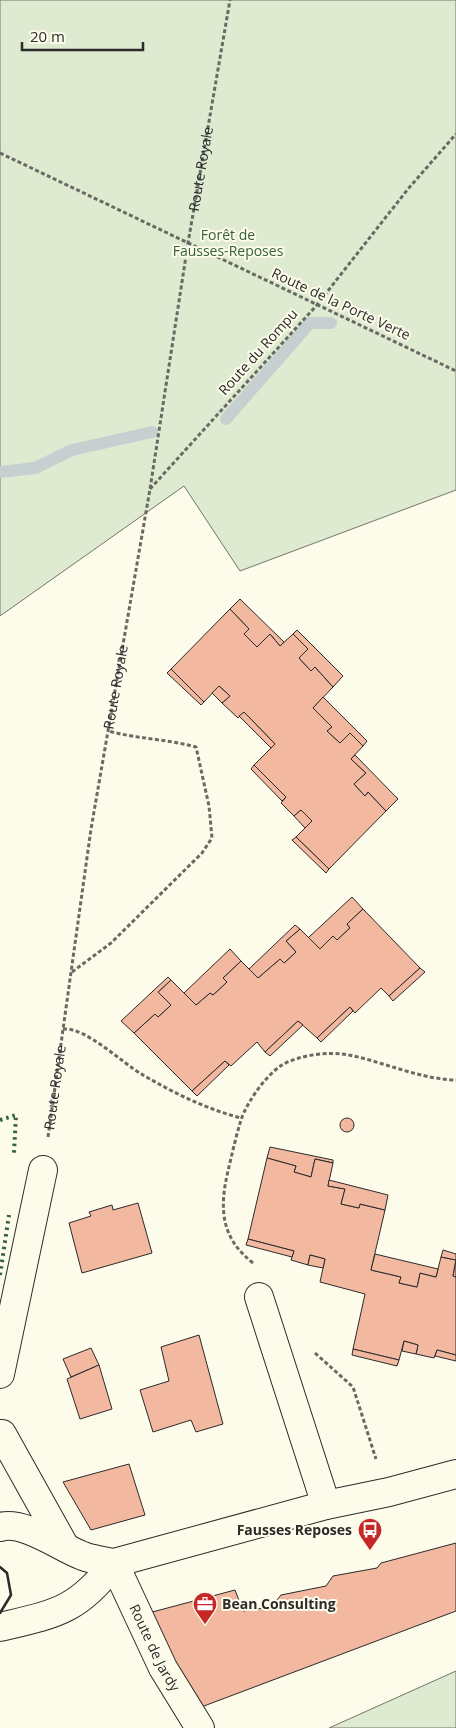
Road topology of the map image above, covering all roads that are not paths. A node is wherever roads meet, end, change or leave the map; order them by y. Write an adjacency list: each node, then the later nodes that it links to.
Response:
1 (43, 1170): 3 (main road)
2 (259, 1297): 6 (main road)
3 (0, 1374)
4 (1, 1435): 8 (main road)
5 (456, 1474): 6 (main road)
6 (326, 1505): 9 (main road)
7 (0, 1527): 8 (main road)
8 (65, 1547): 9 (main road)
9 (114, 1563): 10 (main road); 11 (main road, Route de Jardy)
10 (0, 1627)
11 (200, 1728)

